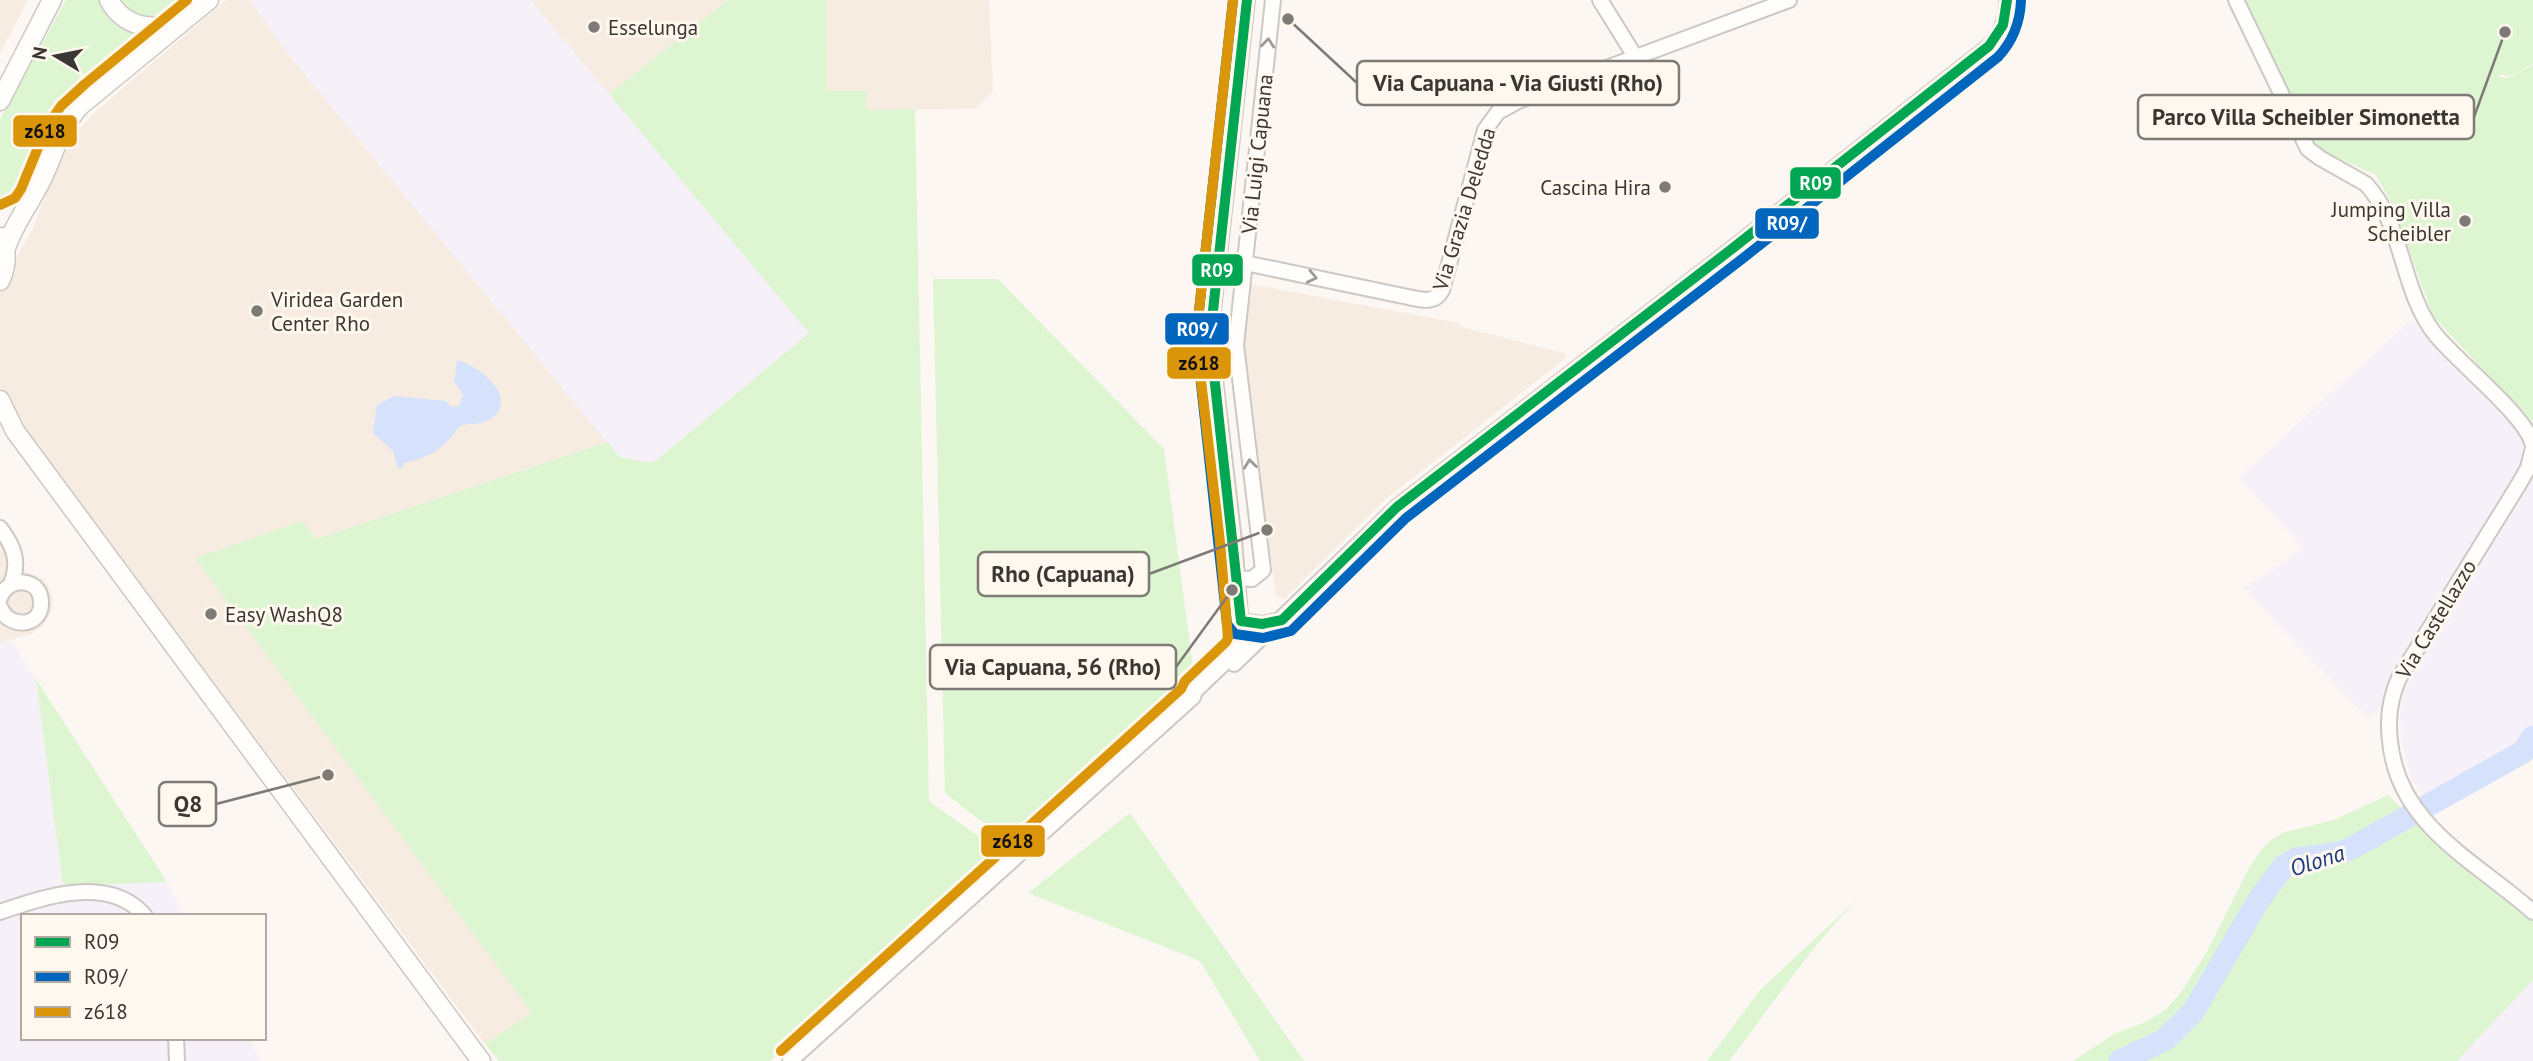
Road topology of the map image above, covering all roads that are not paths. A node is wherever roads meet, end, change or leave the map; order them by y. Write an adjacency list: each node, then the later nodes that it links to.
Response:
1 (52, 0): 12 (main road)
2 (109, 0): 10 (main road)
3 (209, 0): 10 (main road)
4 (1247, 0): 21 (street, Via Luigi Capuana)
5 (1273, 0): 16 (street, Via Luigi Capuana, one-way to 5)
6 (1600, 0): 11 (street)
7 (1788, 0): 11 (street, Via Grazia Deledda)
8 (2007, 0): 25 (street)
9 (2236, 0): 19 (street, Via Castellazzo)
10 (184, 21): 13 (main road)
11 (1636, 58): 16 (street, Via Grazia Deledda, one-way to 11)
12 (0, 101)
13 (30, 201): 14 (main road); 15 (main road)
14 (0, 220)
15 (3, 240): 17 (main road)
16 (1245, 263): 21 (street, Via Luigi Capuana, one-way to 16)
17 (0, 281)
18 (1, 403): 34 (main road)
19 (2533, 447): 30 (street, Via Castellazzo)
20 (0, 528): 22 (street)
21 (1237, 578): 26 (street, Via Luigi Capuana)
22 (11, 584): 23 (street); 27 (street)
23 (0, 598)
24 (0, 607): 27 (street)
25 (1282, 620): 26 (street); 28 (street)
26 (1241, 621): 28 (street, Via Luigi Capuana)
27 (6, 623)
28 (1193, 697): 35 (street)
29 (0, 912): 31 (street)
30 (2533, 912)
31 (143, 914)
32 (176, 1040): 33 (street)
33 (177, 1061)
34 (481, 1061)
35 (790, 1061)

